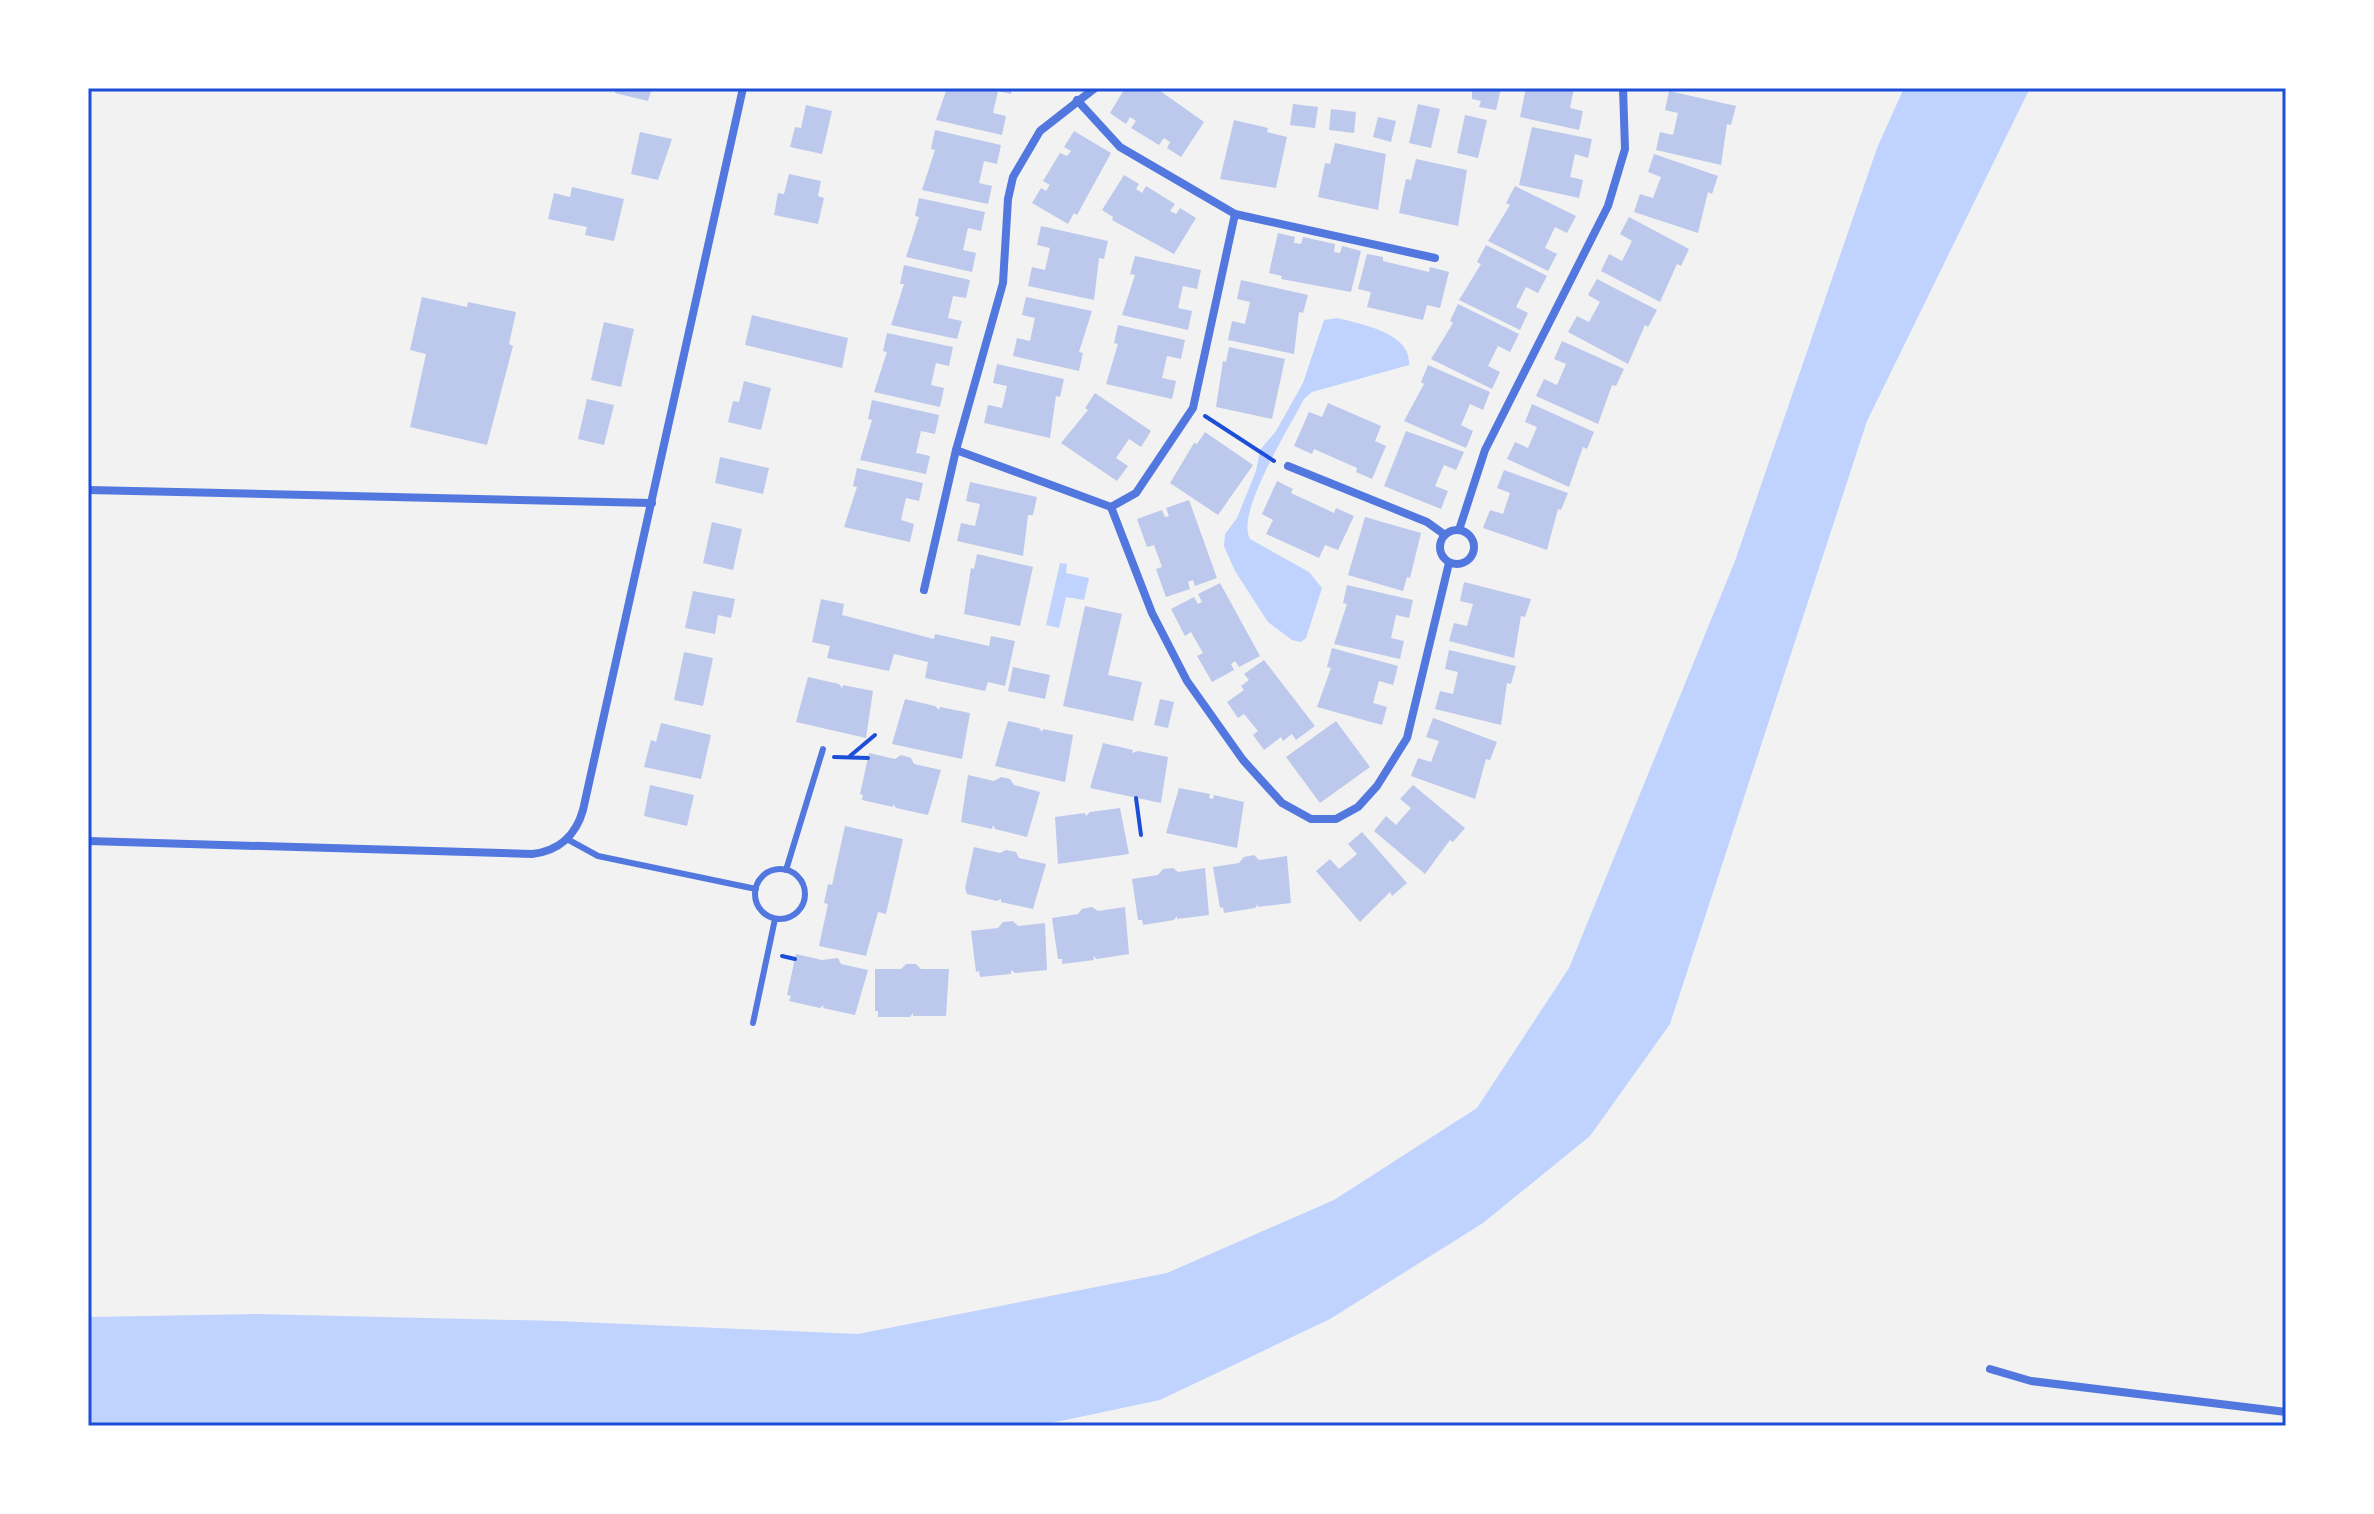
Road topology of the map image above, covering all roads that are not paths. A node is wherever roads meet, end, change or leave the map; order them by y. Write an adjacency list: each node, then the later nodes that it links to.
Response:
1 (743, 88): 10 (street)
2 (1095, 88): 4 (street)
3 (1623, 88): 12 (street)
4 (1077, 100): 5 (street); 7 (street)
5 (1235, 214): 6 (street); 11 (street)
6 (1435, 258)
7 (956, 450): 11 (street); 15 (street)
8 (1288, 466): 13 (street)
9 (88, 490): 10 (street)
10 (652, 503): 17 (street)
11 (1111, 507): 14 (street)
12 (1459, 530): 13 (street); 14 (street)
13 (1445, 535): 14 (street)
14 (1449, 563)
15 (924, 590)
16 (823, 749): 19 (lane)
17 (567, 839): 18 (street); 20 (lane)
18 (88, 841)
19 (786, 870): 20 (lane); 21 (lane)
20 (756, 889): 21 (lane)
21 (775, 919): 22 (lane)
22 (753, 1023)
23 (1990, 1369): 24 (street)
24 (2286, 1412)

